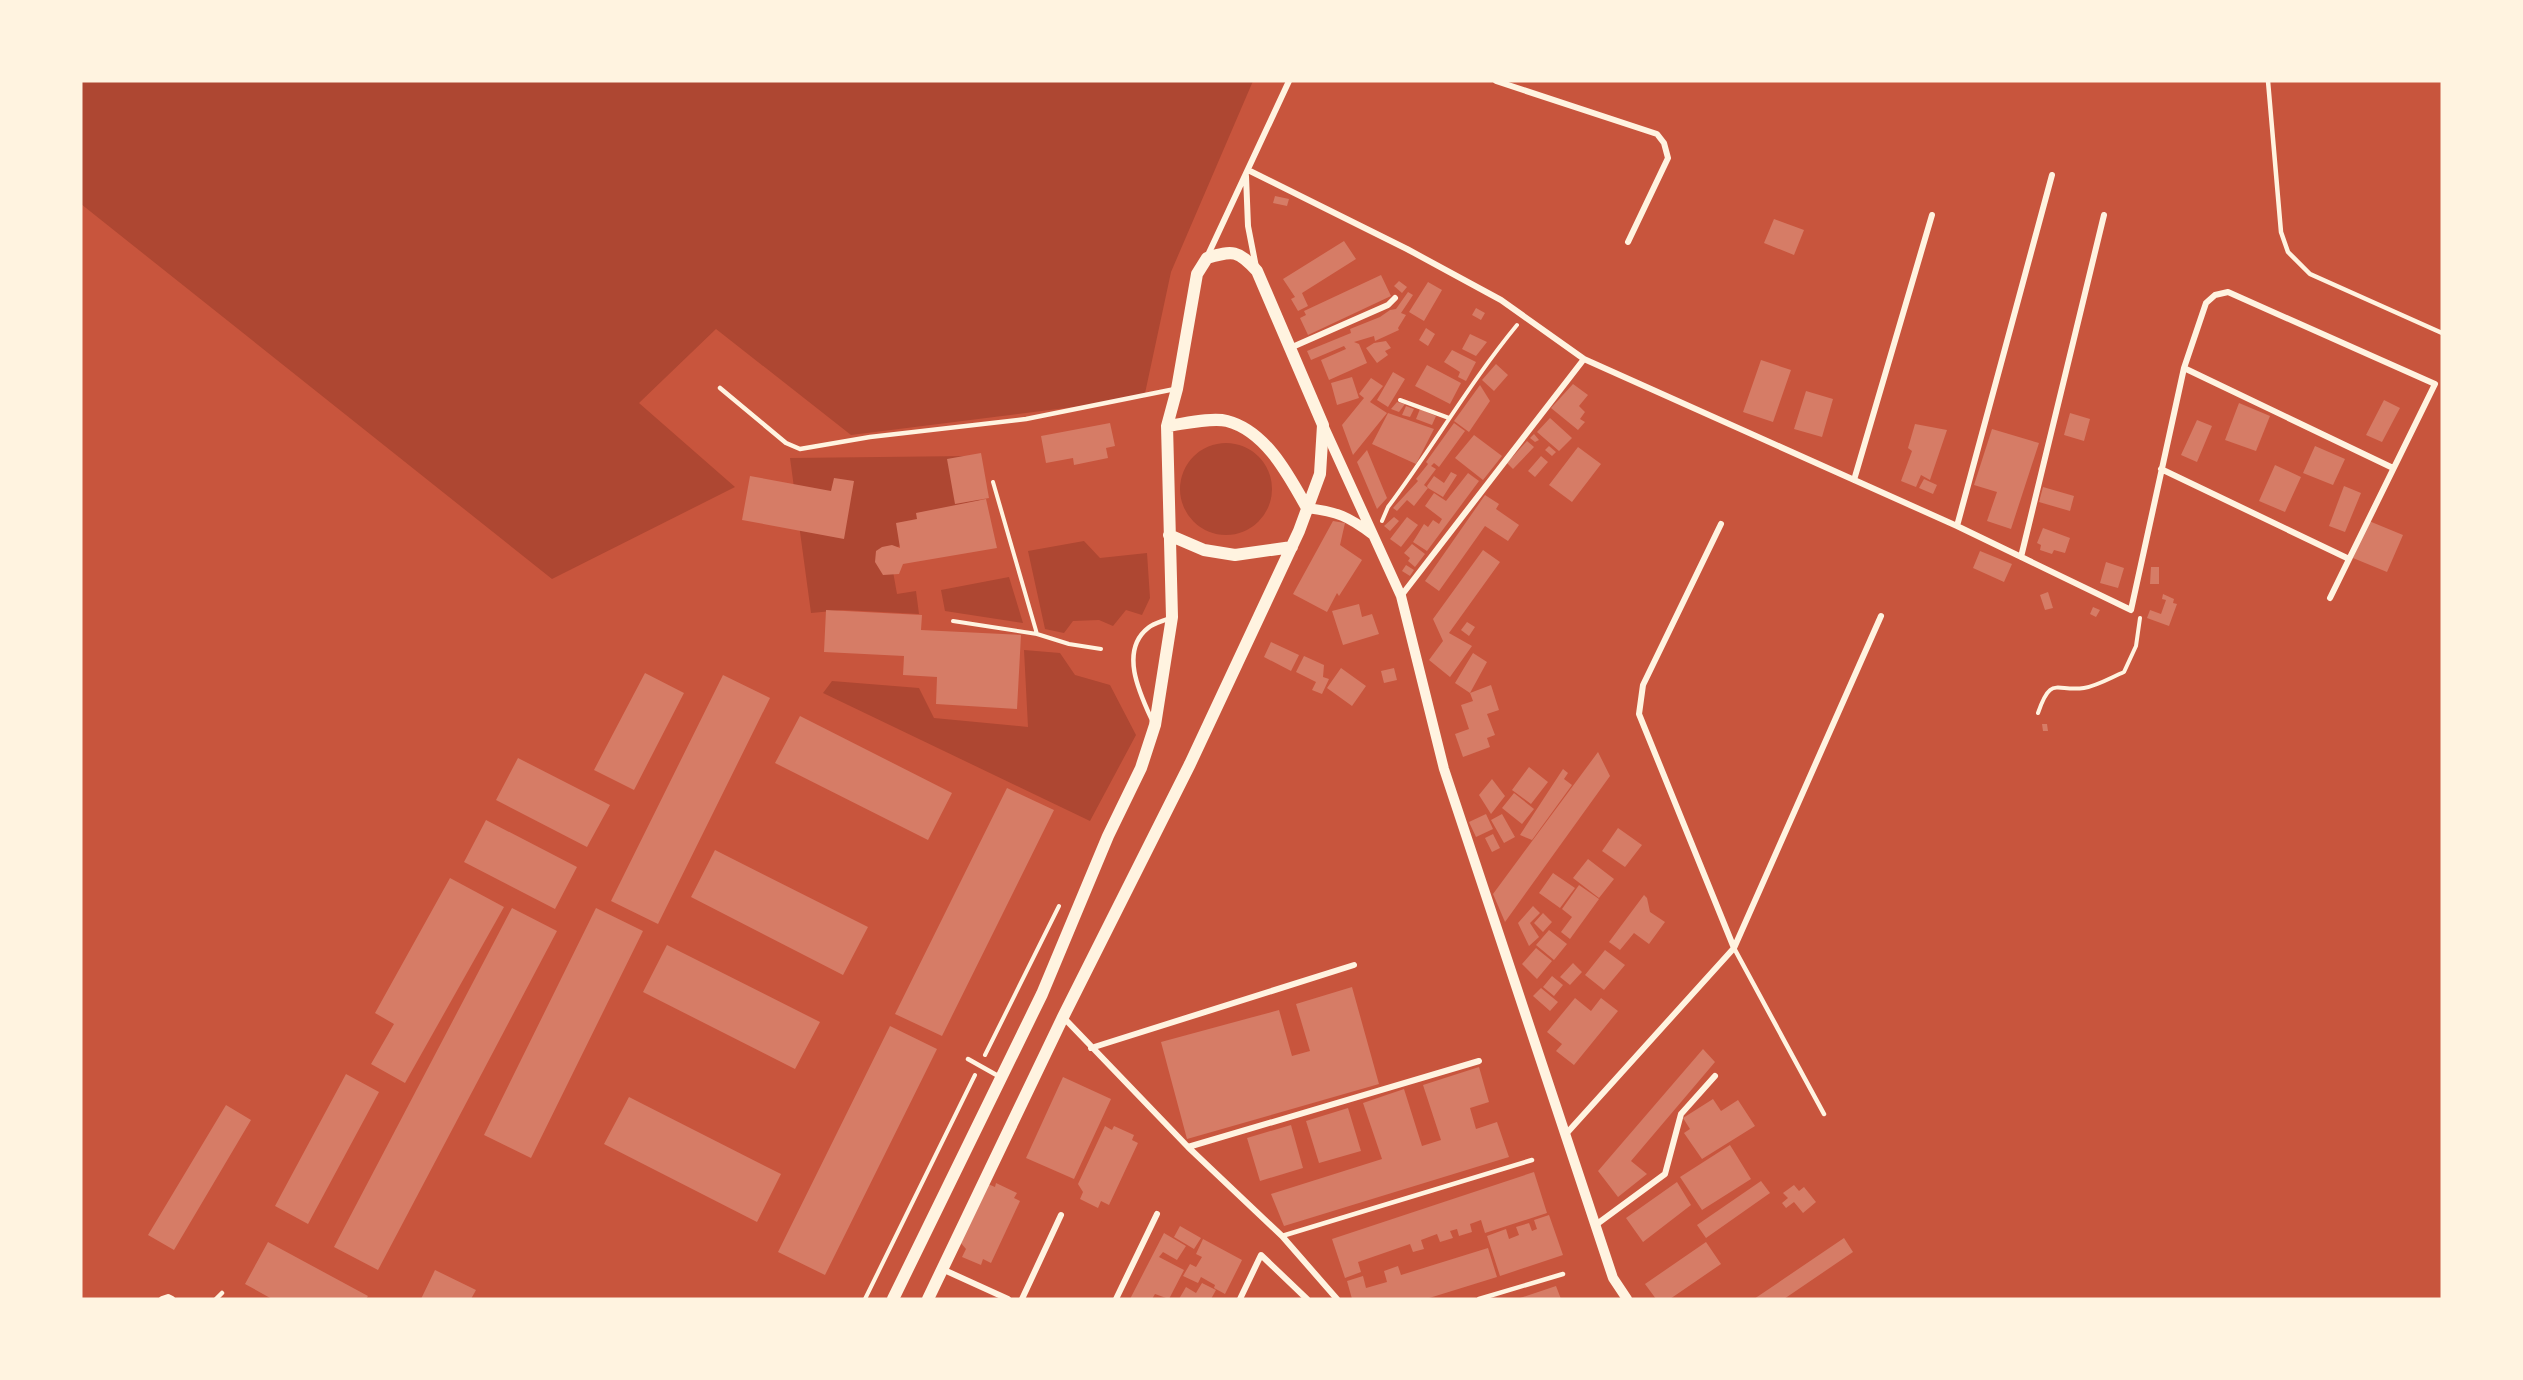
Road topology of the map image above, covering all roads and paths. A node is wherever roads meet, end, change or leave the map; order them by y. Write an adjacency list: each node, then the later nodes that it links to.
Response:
1 (1288, 81): 4 (street)
2 (1496, 81): 8 (street)
3 (2268, 81): 13 (lane)
4 (1247, 173): 9 (street); 10 (street); 12 (street)
5 (2052, 175): 29 (street)
6 (1932, 215): 25 (street)
7 (2104, 215): 33 (street)
8 (1628, 242)
9 (1207, 258): 10 (main road); 18 (main road)
10 (1257, 271): 14 (main road)
11 (1395, 298): 14 (street)
12 (1523, 317): 15 (street); 20 (path)
13 (2442, 333)
14 (1289, 349): 21 (main road)
15 (1584, 359): 25 (street); 35 (street)
16 (2184, 368): 23 (street); 23 (street); 24 (street)
17 (720, 388): 18 (lane)
18 (1177, 389): 22 (main road)
19 (1400, 400): 20 (path)
20 (1449, 418): 31 (path)
21 (1323, 425): 27 (main road); 31 (street)
22 (1167, 426): 27 (main road); 30 (main road)
23 (2393, 468): 34 (street)
24 (2161, 469): 34 (street); 37 (street)
25 (1854, 480): 29 (street)
26 (993, 483): 41 (path)
27 (1307, 508): 31 (street); 32 (main road)
28 (1721, 524): 45 (street)
29 (1957, 526): 33 (street)
30 (1169, 535): 32 (main road); 39 (main road)
31 (1376, 537): 35 (street)
32 (1292, 547): 47 (main road)
33 (2021, 557): 37 (street)
34 (2347, 558): 36 (street)
35 (1401, 596): 54 (street)
36 (2330, 598)
37 (2131, 610): 43 (path)
38 (1881, 616): 45 (street)
39 (1172, 618): 44 (main road); 44 (lane)
40 (952, 621): 41 (path)
41 (1037, 634): 42 (path)
42 (1101, 649)
43 (2038, 713)
44 (1155, 725): 52 (main road)
45 (1734, 948): 53 (lane); 54 (street)
46 (1354, 965): 48 (street)
47 (1063, 1017): 48 (street); 61 (main road)
48 (1091, 1048): 55 (street)
49 (968, 1059): 52 (lane)
50 (1479, 1061): 55 (street)
51 (1715, 1076): 59 (street)
52 (1001, 1078): 67 (main road)
53 (1824, 1114)
54 (1566, 1134): 59 (street)
55 (1188, 1147): 60 (street)
56 (1532, 1160): 60 (lane)
57 (1157, 1214): 71 (street)
58 (1061, 1215): 70 (street)
59 (1597, 1224): 76 (street)
60 (1282, 1236): 74 (street)
61 (942, 1269): 68 (main road); 69 (street)
62 (1563, 1274): 75 (lane)
63 (222, 1293): 66 (lane)
64 (162, 1299): 65 (street)
65 (172, 1299)
66 (216, 1299)
67 (894, 1299)
68 (928, 1299)
69 (1008, 1299)
70 (1022, 1299)
71 (1116, 1299)
72 (1240, 1299): 73 (street)
73 (1307, 1299)
74 (1337, 1299)
75 (1479, 1299)
76 (1627, 1299)

